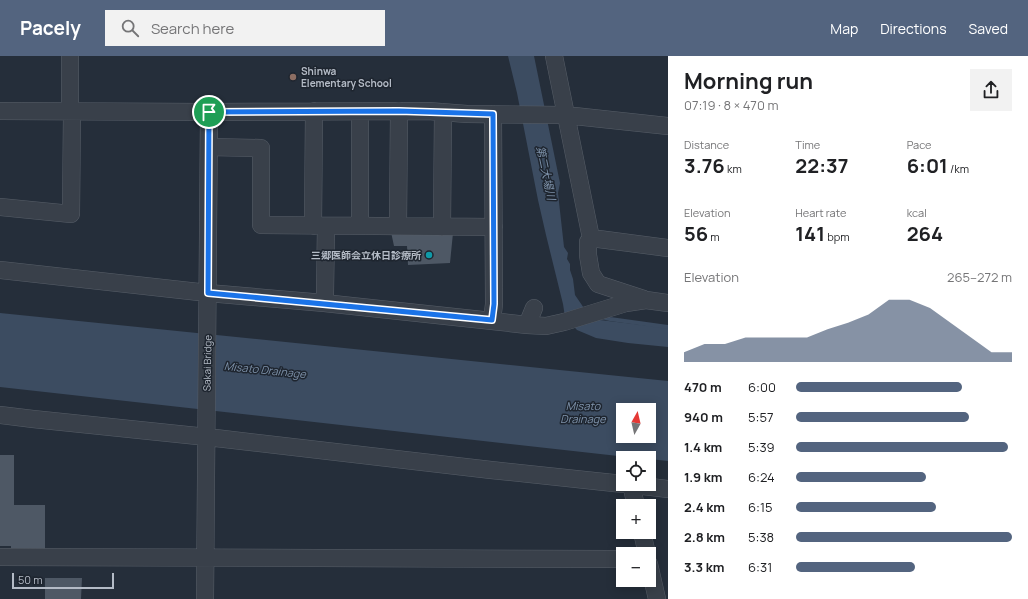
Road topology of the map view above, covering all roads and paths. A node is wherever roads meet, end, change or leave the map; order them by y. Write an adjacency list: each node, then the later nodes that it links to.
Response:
1 (70, 56): 7 (street)
2 (554, 56): 11 (street)
3 (0, 111): 7 (street)
4 (314, 111): 5 (street); 8 (street); 15 (street)
5 (360, 111): 6 (street); 16 (street)
6 (399, 111): 9 (street); 17 (street)
7 (71, 112): 8 (street); 14 (street)
8 (209, 112): 13 (street, Sakai Bridge)
9 (443, 112): 10 (street); 18 (street)
10 (493, 114): 11 (street); 19 (street)
11 (562, 115): 12 (street); 20 (street)
12 (668, 126)
13 (209, 147): 15 (street); 23 (street, Sakai Bridge)
14 (0, 207)
15 (320, 226): 16 (street); 25 (street)
16 (360, 226): 17 (street)
17 (398, 226): 18 (street)
18 (442, 227): 19 (street)
19 (494, 227): 28 (street)
20 (591, 238): 21 (street); 24 (street)
21 (668, 248)
22 (0, 270): 23 (street)
23 (208, 298): 25 (street); 31 (street, Sakai Bridge)
24 (646, 300): 26 (street); 29 (street)
25 (324, 303): 28 (street)
26 (668, 303)
27 (534, 308): 29 (street)
28 (492, 320): 29 (street)
29 (527, 325)
30 (0, 414): 31 (street)
31 (207, 430): 32 (street); 36 (street, Sakai Bridge)
32 (616, 483)
33 (656, 487): 34 (street)
34 (668, 489)
35 (0, 557): 36 (street)
36 (205, 558): 37 (street); 39 (street, Sakai Bridge)
37 (614, 559)
38 (654, 587): 40 (street)
39 (205, 599)
40 (657, 599)

